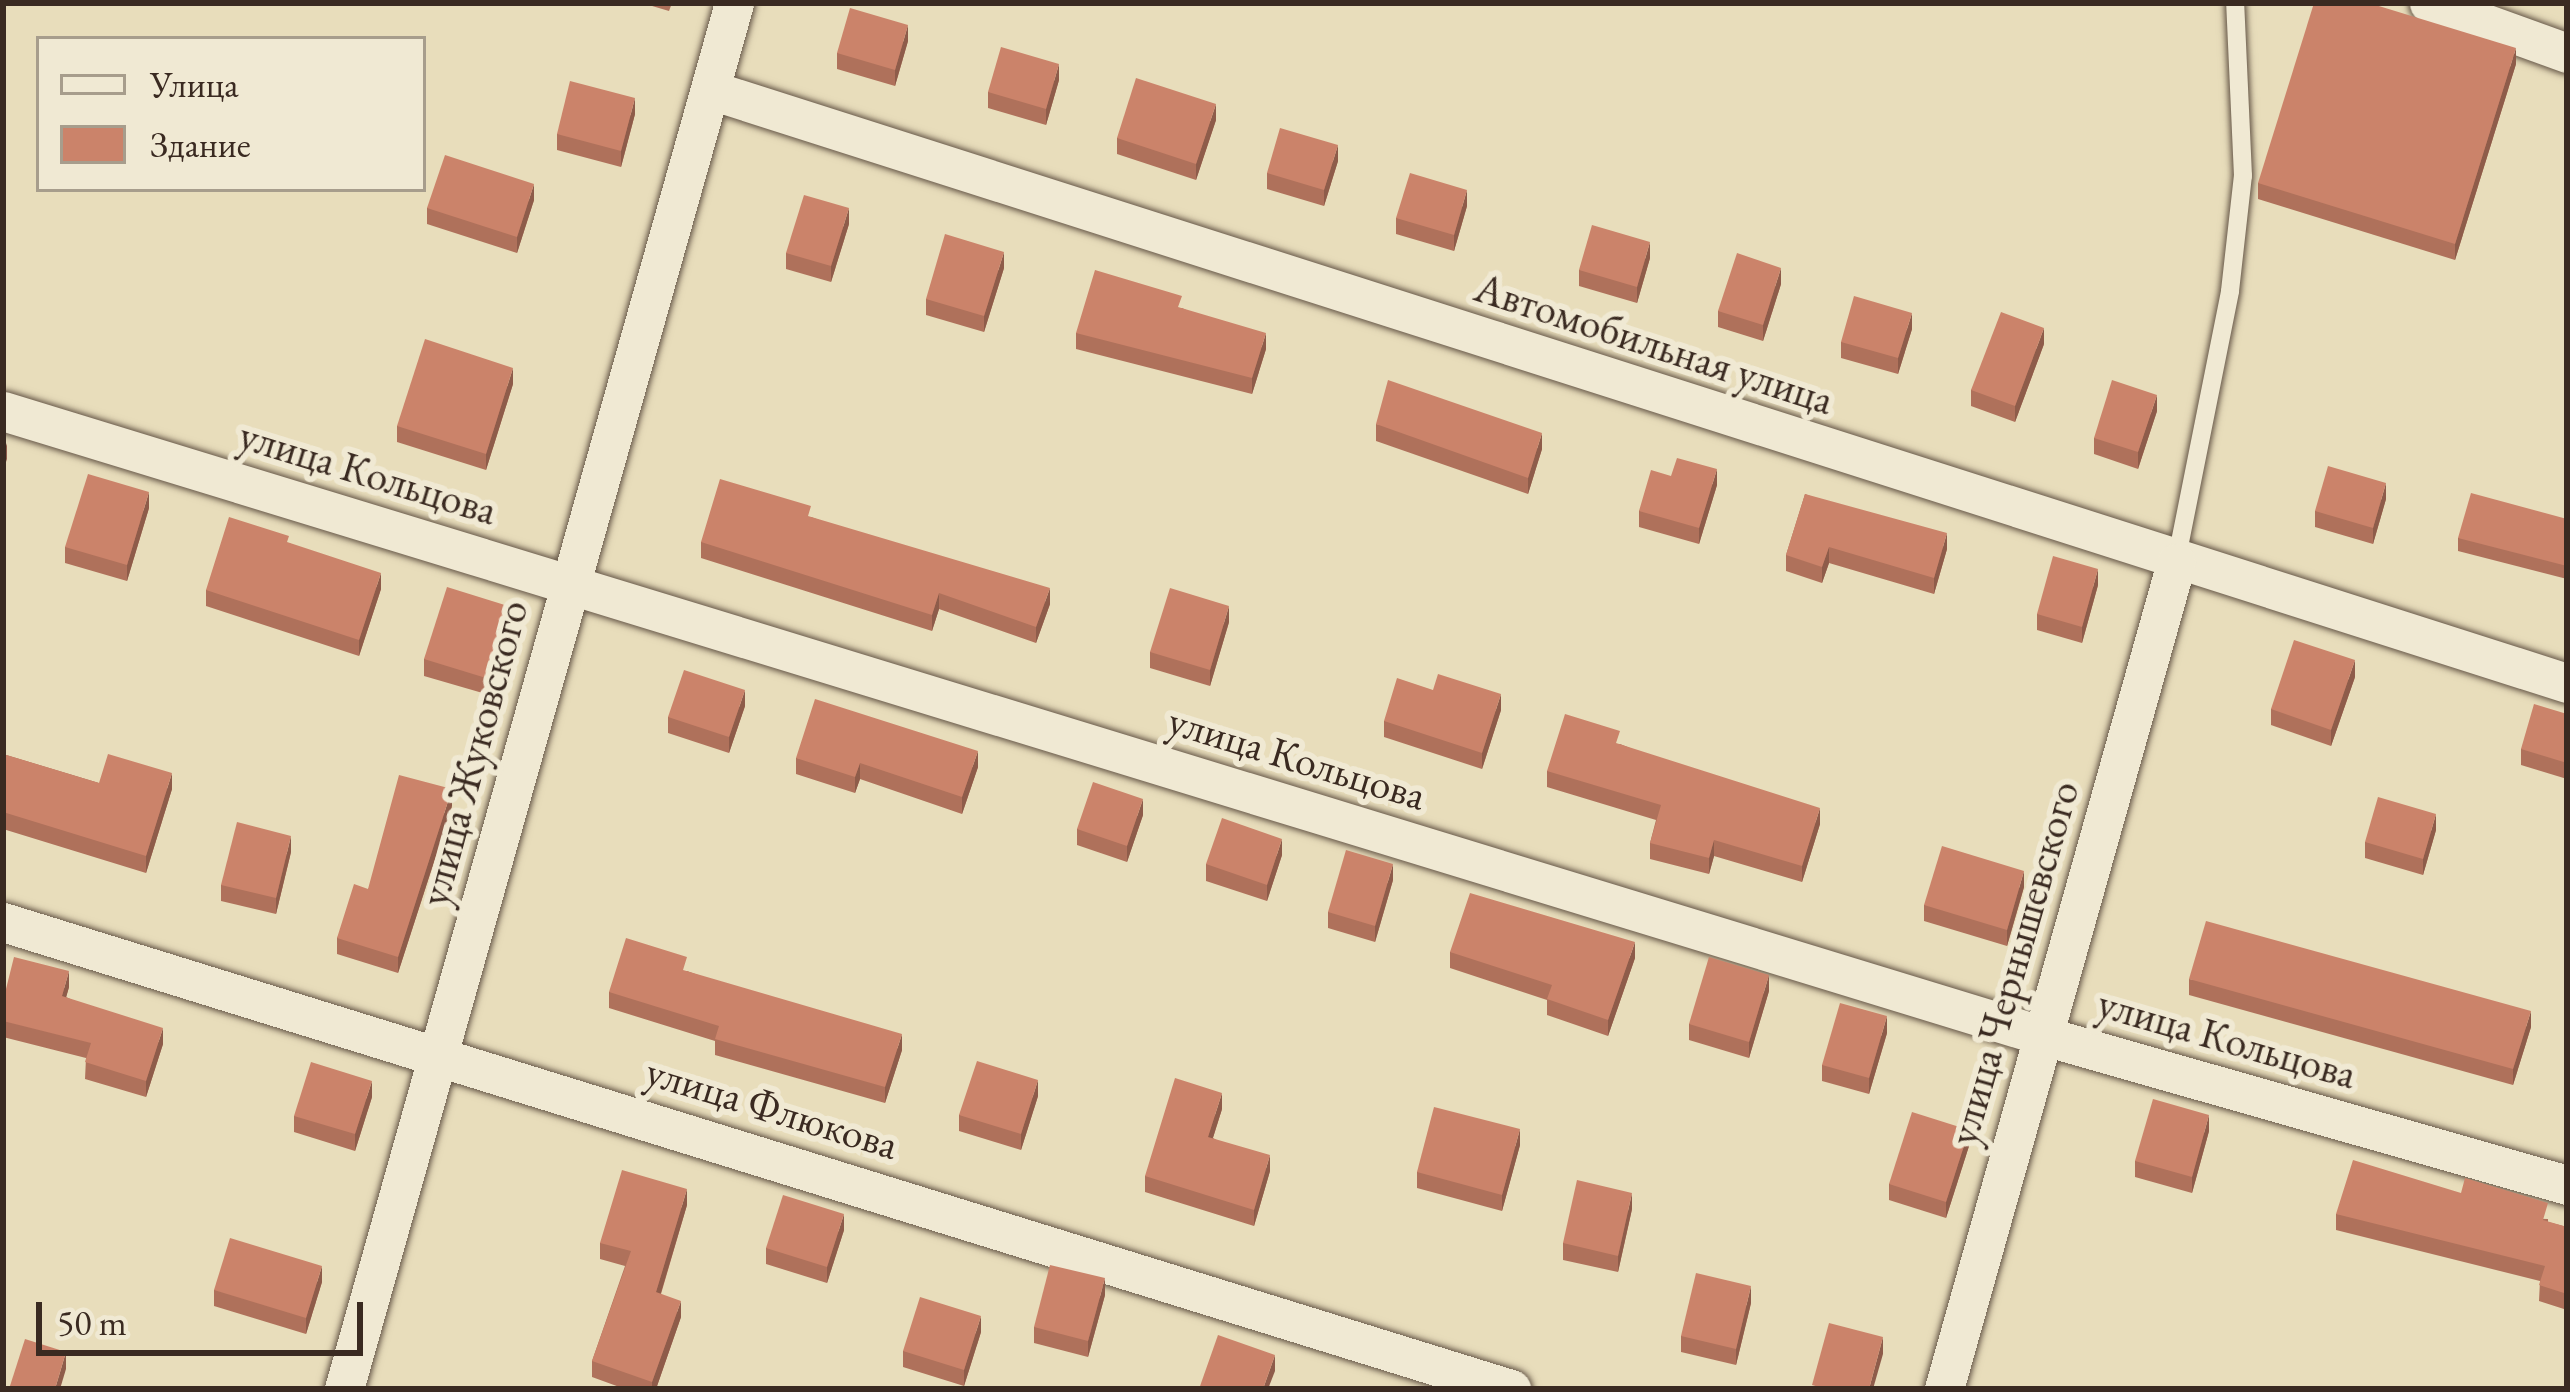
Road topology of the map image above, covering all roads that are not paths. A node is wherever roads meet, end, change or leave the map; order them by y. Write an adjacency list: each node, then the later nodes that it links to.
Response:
1 (734, 3): 5 (street, улица Жуковского)
2 (2235, 3): 7 (lane)
3 (2429, 3): 4 (street)
4 (2567, 53)
5 (714, 92): 7 (street, Автомобильная улица); 8 (street, улица Жуковского)
6 (3, 411): 8 (street, улица Кольцова)
7 (2176, 563): 9 (street, Автомобильная улица); 11 (street, улица Чернышевского)
8 (569, 585): 11 (street, улица Кольцова); 12 (street, улица Жуковского)
9 (2567, 683)
10 (3, 922): 12 (street, улица Флюкова)
11 (2044, 1036): 13 (street, улица Кольцова); 16 (street, улица Чернышевского)
12 (442, 1055): 14 (street, улица Жуковского); 15 (street, улица Флюкова)
13 (2567, 1185)
14 (344, 1389)
15 (1510, 1389)
16 (1944, 1389)

